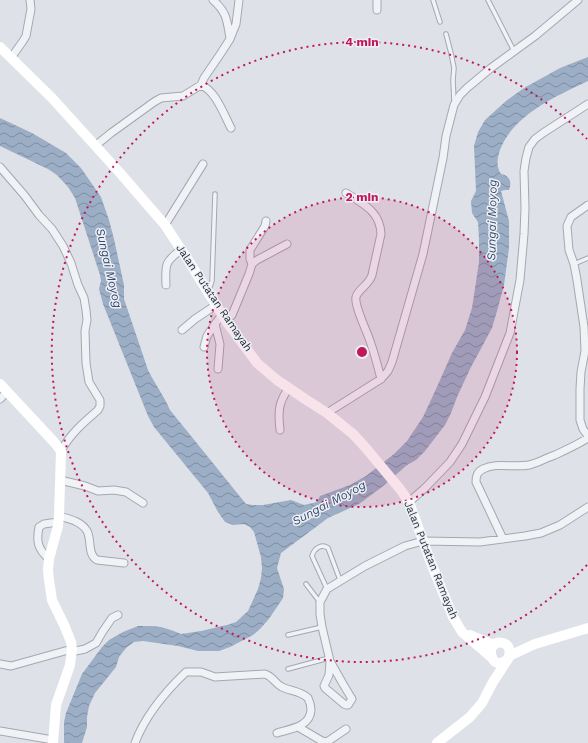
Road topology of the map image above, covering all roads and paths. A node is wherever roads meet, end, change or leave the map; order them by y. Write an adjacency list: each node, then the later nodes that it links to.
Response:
1 (30, 0): 14 (street)
2 (213, 0): 11 (street)
3 (239, 0): 11 (street)
4 (377, 0): 8 (street)
5 (433, 0): 9 (lane)
6 (488, 0): 13 (lane)
7 (578, 0): 13 (street)
8 (377, 10)
9 (440, 22)
10 (446, 34): 17 (lane)
11 (230, 39): 15 (street)
12 (0, 47): 14 (main road, Jalan Putatan Ramayah)
13 (514, 51): 17 (street)
14 (11, 58): 19 (main road, Jalan Putatan Ramayah)
15 (201, 85): 18 (street); 19 (street)
16 (588, 104): 48 (street)
17 (454, 105): 40 (street)
18 (231, 128)
19 (95, 146): 26 (main road, Jalan Putatan Ramayah)
20 (203, 164): 26 (street)
21 (0, 167): 46 (street)
22 (346, 193): 40 (street)
23 (215, 194): 33 (lane)
24 (588, 205): 31 (street)
25 (266, 221): 30 (street)
26 (165, 224): 28 (main road, Jalan Putatan Ramayah)
27 (287, 244): 30 (street)
28 (181, 250): 32 (street); 33 (main road, Jalan Putatan Ramayah)
29 (588, 258): 31 (lane)
30 (252, 264): 35 (street)
31 (574, 264): 45 (street)
32 (166, 285)
33 (207, 290): 34 (main road, Jalan Putatan Ramayah)
34 (216, 305): 35 (main road, Jalan Putatan Ramayah); 37 (street)
35 (224, 318): 36 (street); 41 (main road, Jalan Putatan Ramayah)
36 (215, 324): 38 (street); 39 (street)
37 (182, 330)
38 (204, 347)
39 (218, 369)
40 (381, 379): 43 (street)
41 (290, 388): 43 (main road, Jalan Putatan Ramayah); 44 (street)
42 (2, 392): 46 (main road)
43 (328, 412): 48 (main road, Jalan Putatan Ramayah)
44 (280, 430)
45 (588, 437): 52 (street)
46 (61, 450): 47 (main road)
47 (60, 480): 49 (street); 51 (main road)
48 (409, 502): 53 (main road, Jalan Putatan Ramayah)
49 (143, 503)
50 (588, 507): 52 (street)
51 (59, 519): 54 (main road); 54 (street); 55 (street)
52 (503, 539): 53 (street)
53 (423, 541): 56 (street); 63 (main road, Jalan Putatan Ramayah)
54 (49, 559): 68 (main road)
55 (124, 563)
56 (340, 580): 58 (street); 58 (lane)
57 (306, 584): 59 (lane)
58 (327, 589): 59 (street)
59 (320, 602): 61 (street)
60 (118, 615): 68 (street)
61 (322, 627): 64 (lane); 71 (street)
62 (588, 628): 65 (main road)
63 (462, 632): 66 (main road, Jalan Putatan Ramayah); 69 (main road, Jalan Putatan Ramayah)
64 (288, 635)
65 (535, 644): 67 (main road); 70 (main road)
66 (494, 645): 67 (main road); 69 (main road)
67 (508, 646): 70 (main road)
68 (72, 650): 72 (street); 81 (main road)
69 (492, 658): 70 (main road); 76 (main road)
70 (509, 658): 76 (main road)
71 (329, 659): 73 (lane); 74 (street); 75 (street)
72 (0, 664)
73 (288, 668)
74 (329, 675): 75 (street); 75 (street)
75 (337, 675)
76 (493, 682): 83 (main road)
77 (298, 727): 78 (street); 80 (street); 82 (street)
78 (346, 729)
79 (0, 731): 81 (street)
80 (277, 733)
81 (53, 742)
82 (135, 743)
83 (437, 743)

